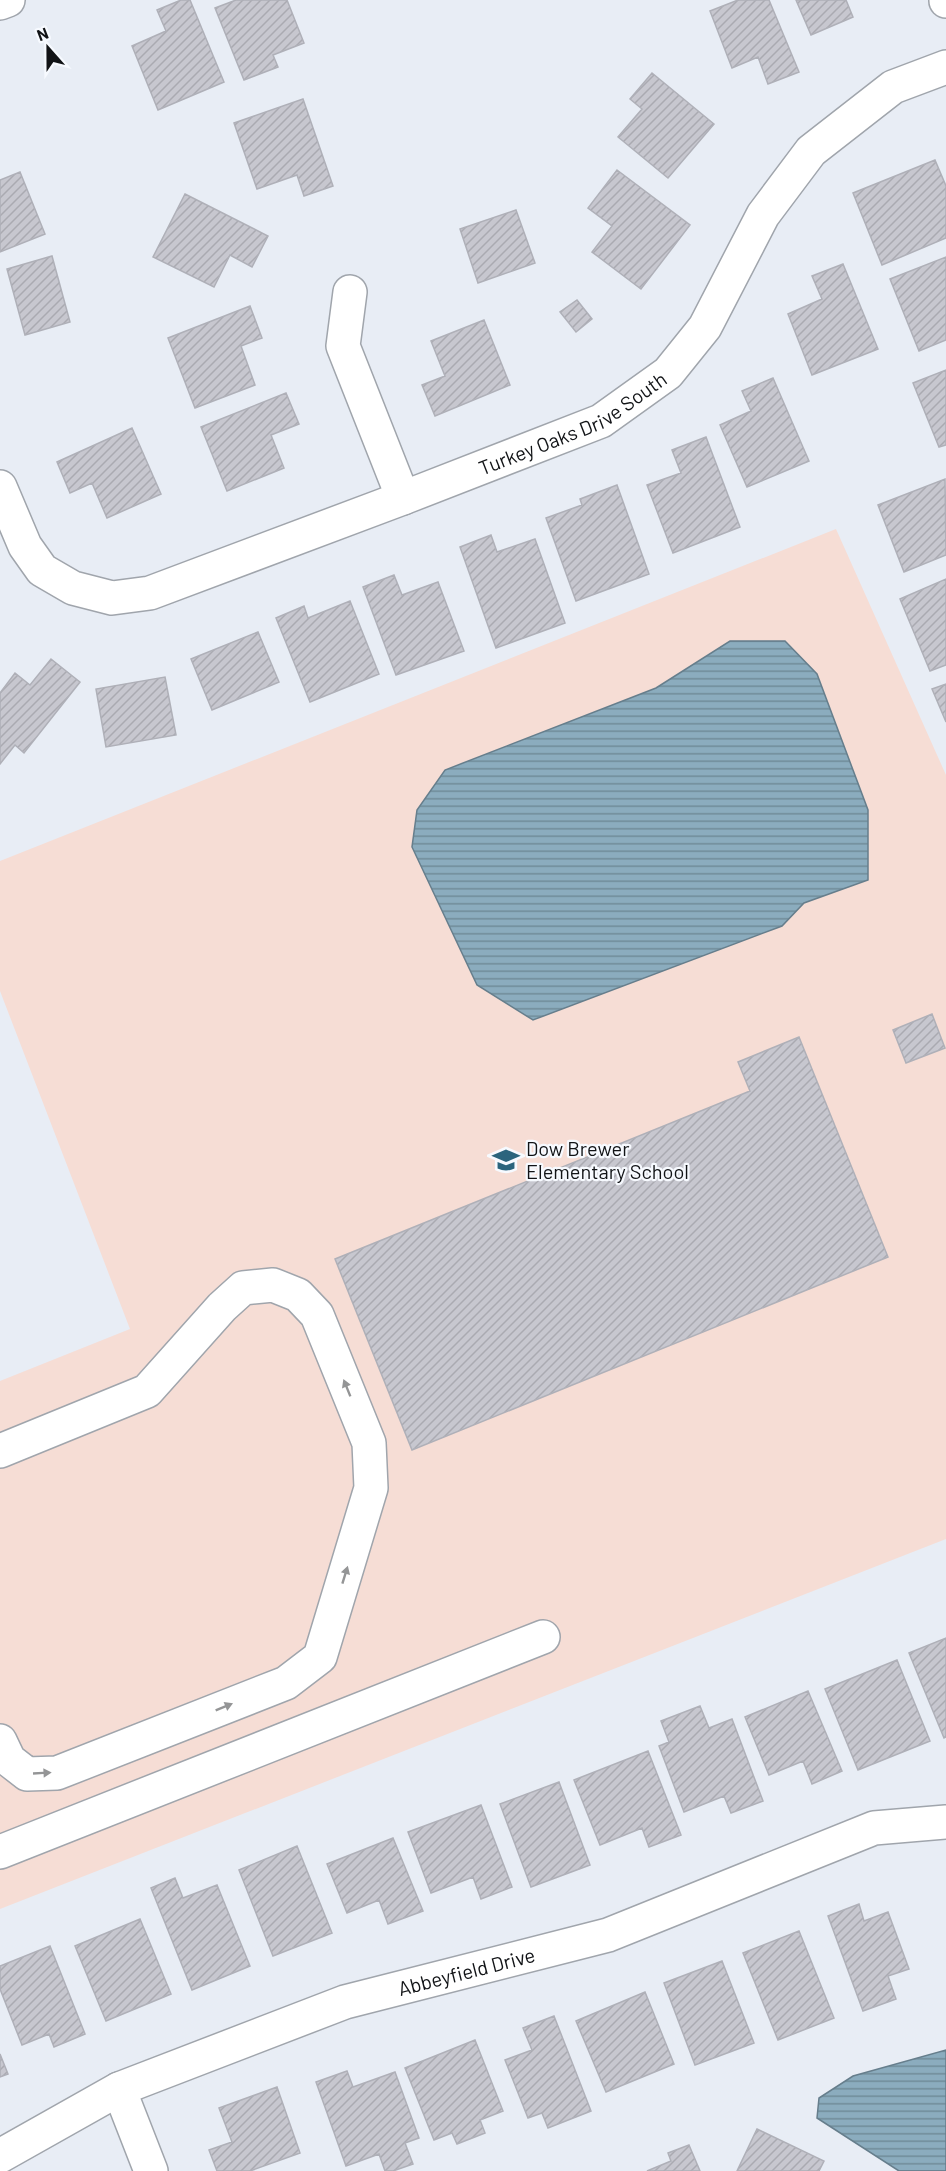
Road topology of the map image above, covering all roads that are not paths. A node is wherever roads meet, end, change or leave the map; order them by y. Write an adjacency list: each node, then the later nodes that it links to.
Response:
1 (8, 0): 2 (street)
2 (0, 3)
3 (946, 67): 6 (street, Turkey Oaks Drive South)
4 (350, 292): 6 (street)
5 (0, 487): 6 (street, Turkey Oaks Drive South)
6 (403, 498)
7 (0, 1451): 9 (street, one-way to 7)
8 (543, 1637): 11 (street)
9 (0, 1741)
10 (946, 1822): 12 (street, Abbeyfield Drive)
11 (0, 1852)
12 (119, 2090): 13 (street, Abbeyfield Drive); 14 (street)
13 (0, 2156)
14 (151, 2171)

